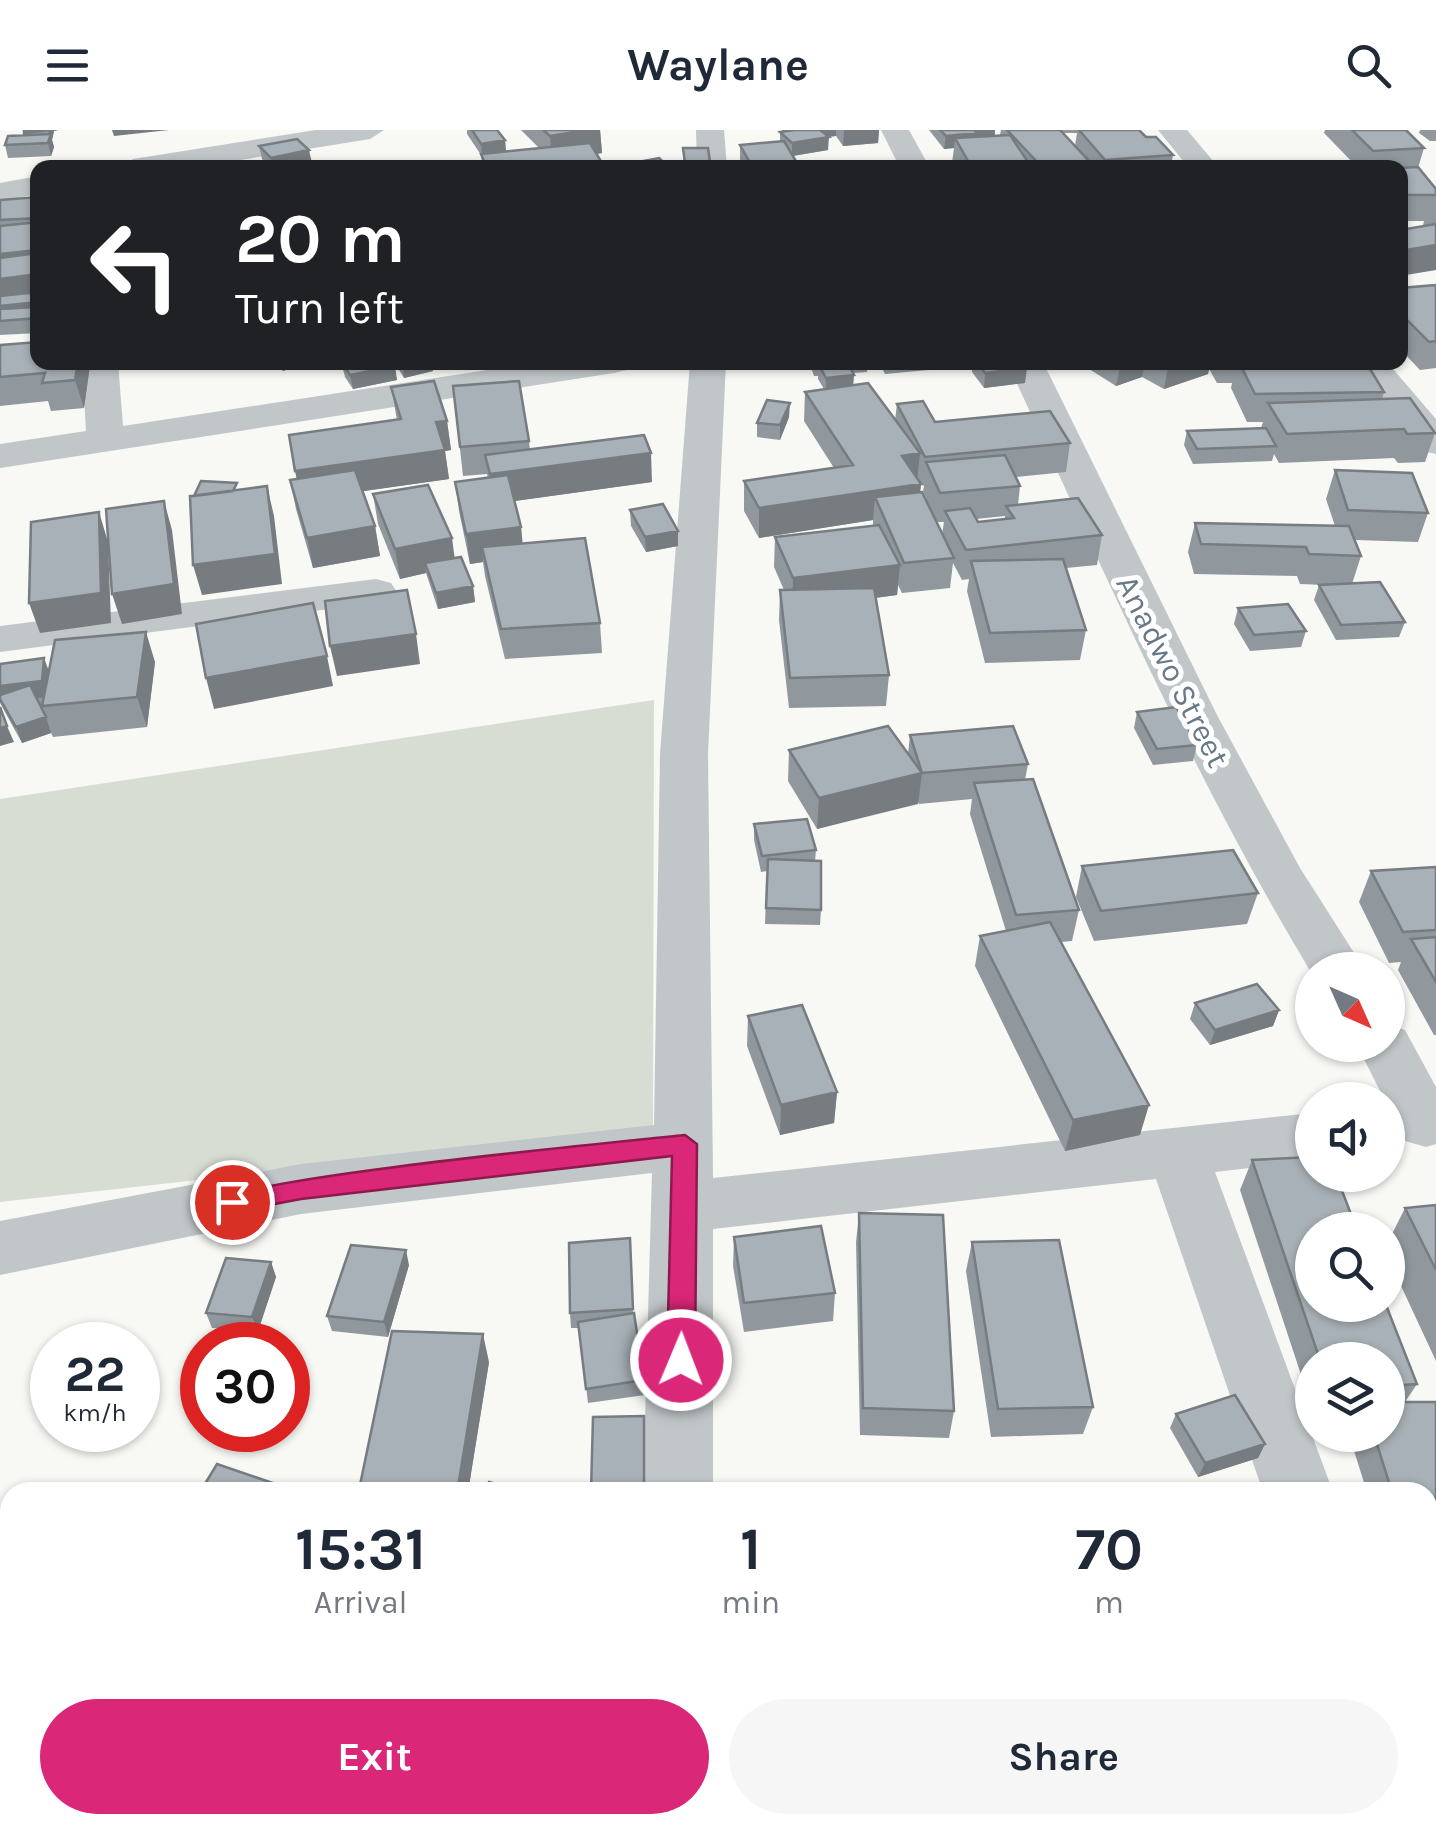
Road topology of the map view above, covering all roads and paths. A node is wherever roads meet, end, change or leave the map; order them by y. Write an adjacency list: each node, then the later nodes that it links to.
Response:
1 (370, 130): 5 (street)
2 (710, 130): 6 (street)
3 (896, 130): 7 (street)
4 (1172, 130): 8 (street)
5 (183, 160)
6 (712, 160)
7 (911, 160)
8 (1198, 160)
9 (30, 186): 10 (street)
10 (0, 192)
11 (101, 370): 16 (street)
12 (561, 370): 16 (street)
13 (708, 370): 26 (street)
14 (1029, 370): 21 (street, Anadwo Street)
15 (1373, 370): 17 (street)
16 (105, 439): 18 (street)
17 (1436, 443)
18 (0, 456)
19 (376, 592): 20 (street)
20 (0, 639)
21 (1327, 952)
22 (1392, 1062): 23 (street)
23 (1416, 1125)
24 (1295, 1139): 25 (street)
25 (1178, 1152): 26 (street); 29 (street)
26 (685, 1176): 27 (street); 28 (street)
27 (0, 1248)
28 (678, 1482)
29 (1294, 1482)

